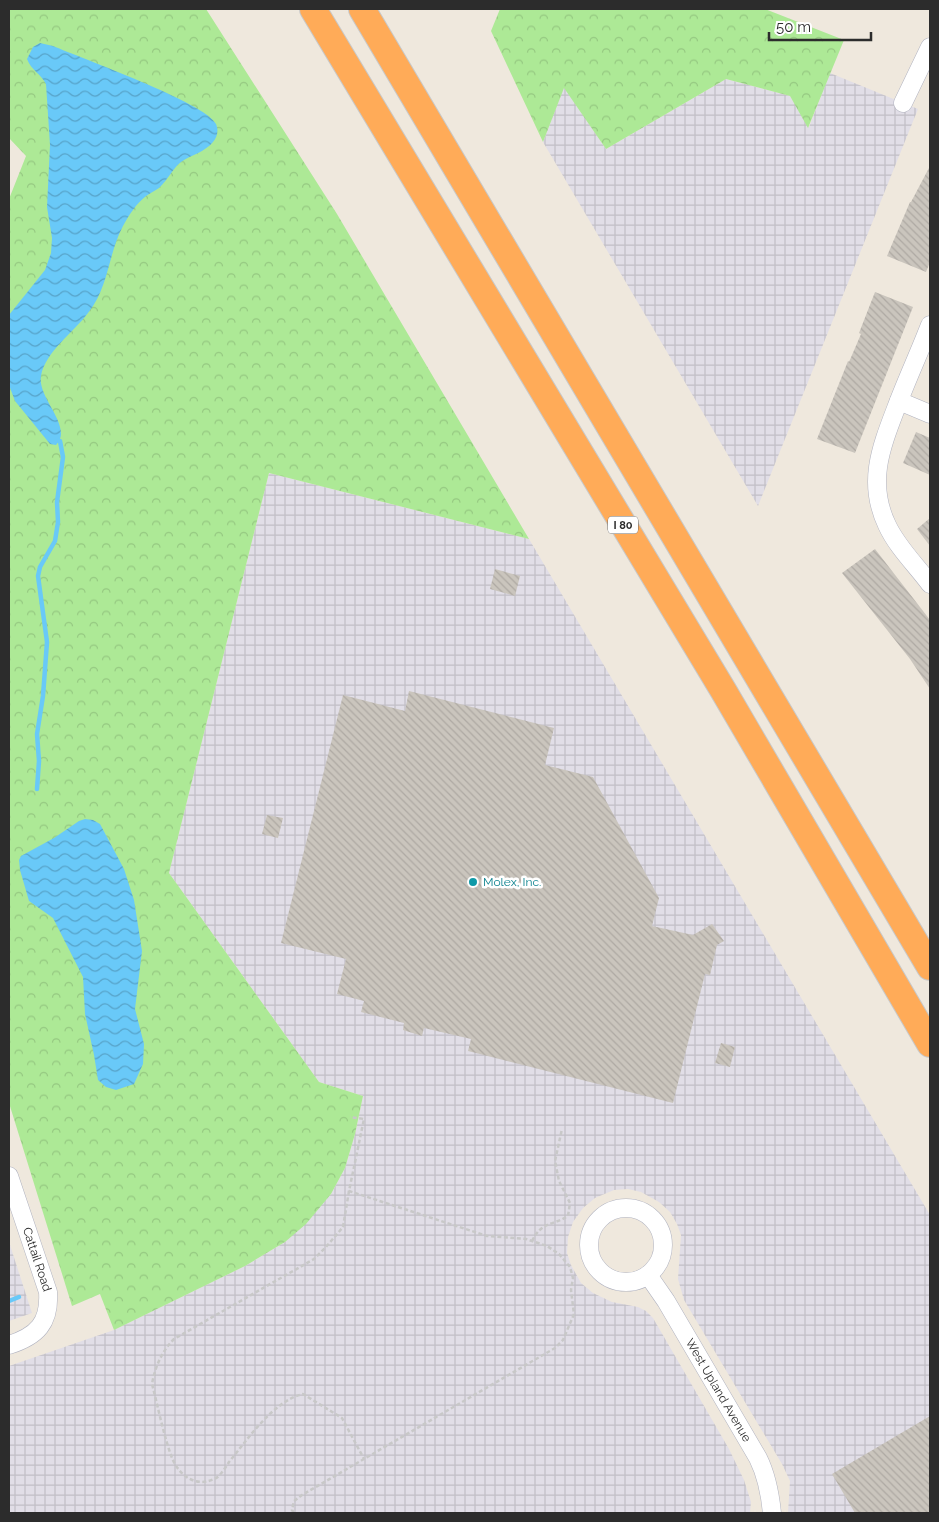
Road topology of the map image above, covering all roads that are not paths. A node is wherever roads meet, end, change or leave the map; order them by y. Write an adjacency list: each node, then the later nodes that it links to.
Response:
1 (313, 9): 10 (highway, I 80)
2 (362, 9): 9 (highway)
3 (930, 47): 4 (street)
4 (903, 103)
5 (930, 325): 6 (street)
6 (899, 401): 7 (street); 8 (street)
7 (930, 414)
8 (930, 584)
9 (930, 967)
10 (930, 1044)
11 (9, 1176): 13 (street, Cattail Road)
12 (648, 1275): 12 (street); 14 (street, West Upland Avenue)
13 (9, 1345)
14 (772, 1513)

